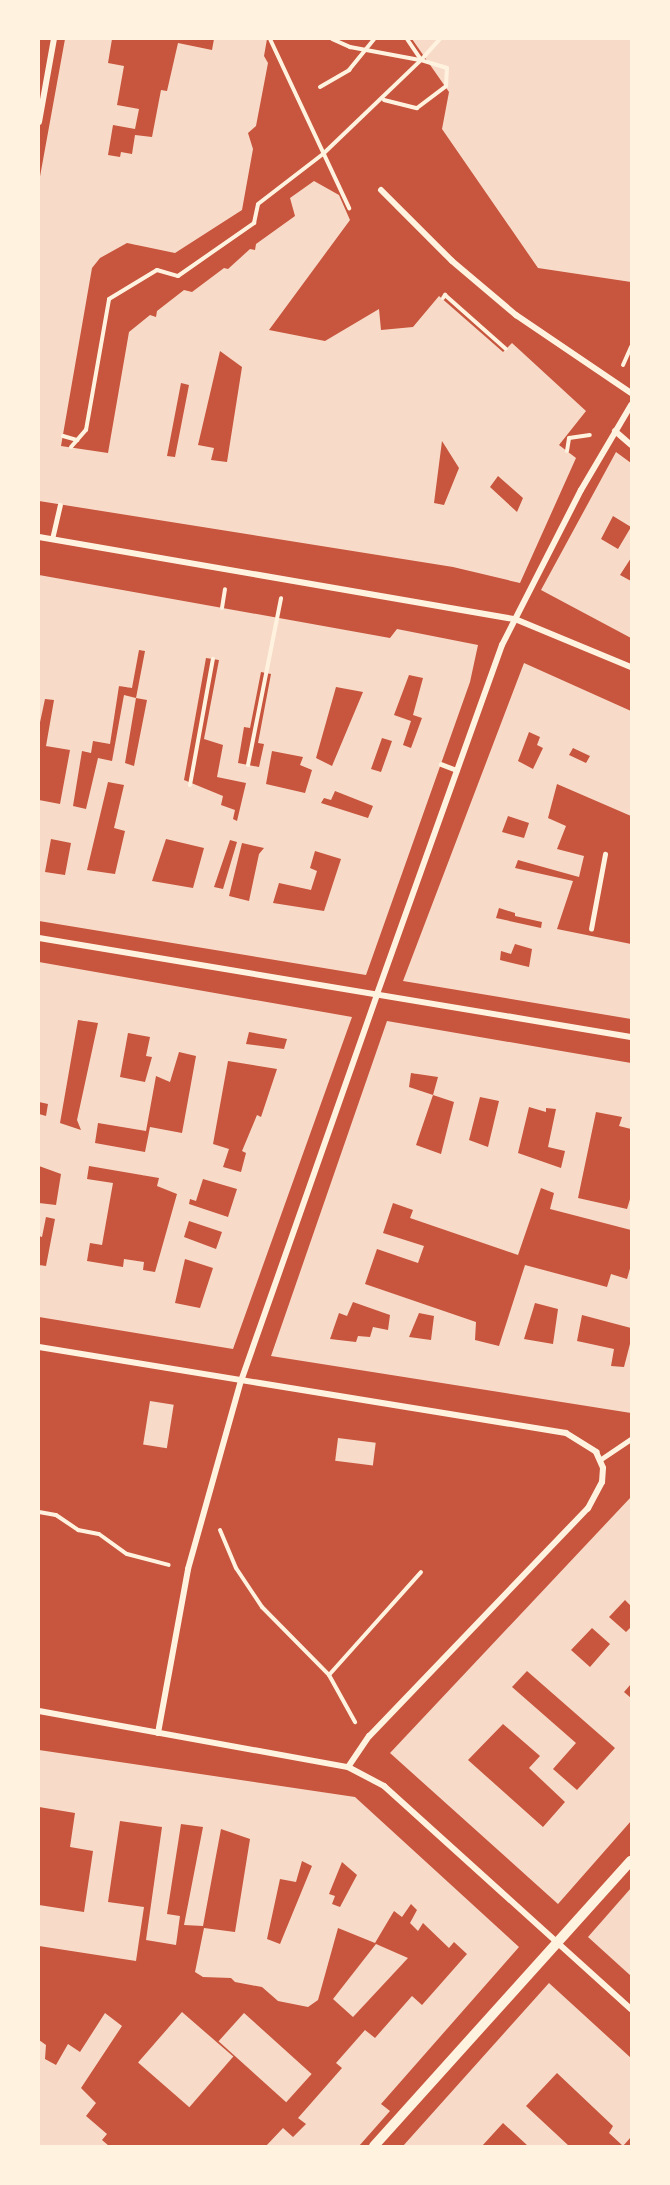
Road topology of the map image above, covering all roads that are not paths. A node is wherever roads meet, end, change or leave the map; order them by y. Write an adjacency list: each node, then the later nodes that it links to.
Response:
1 (54, 39): 2 (street)
2 (39, 122)
3 (381, 190): 4 (street)
4 (631, 393)
5 (631, 405): 6 (street)
6 (615, 431): 7 (street); 11 (street)
7 (631, 445)
8 (60, 505): 10 (street)
9 (39, 537): 10 (street)
10 (52, 539): 11 (street)
11 (515, 618): 12 (street); 14 (street)
12 (631, 667)
13 (441, 764): 14 (lane)
14 (457, 770): 18 (street)
15 (605, 854): 16 (lane)
16 (591, 929)
17 (39, 938): 18 (street)
18 (377, 994): 19 (street); 21 (street)
19 (631, 1037)
20 (39, 1347): 21 (street)
21 (241, 1381): 23 (street); 25 (street)
22 (631, 1439): 23 (street)
23 (601, 1459): 26 (street)
24 (39, 1711): 25 (street)
25 (158, 1733): 26 (street)
26 (348, 1767): 28 (street)
27 (631, 1861): 28 (street)
28 (557, 1943): 29 (street); 30 (street)
29 (631, 2009)
30 (374, 2146)

